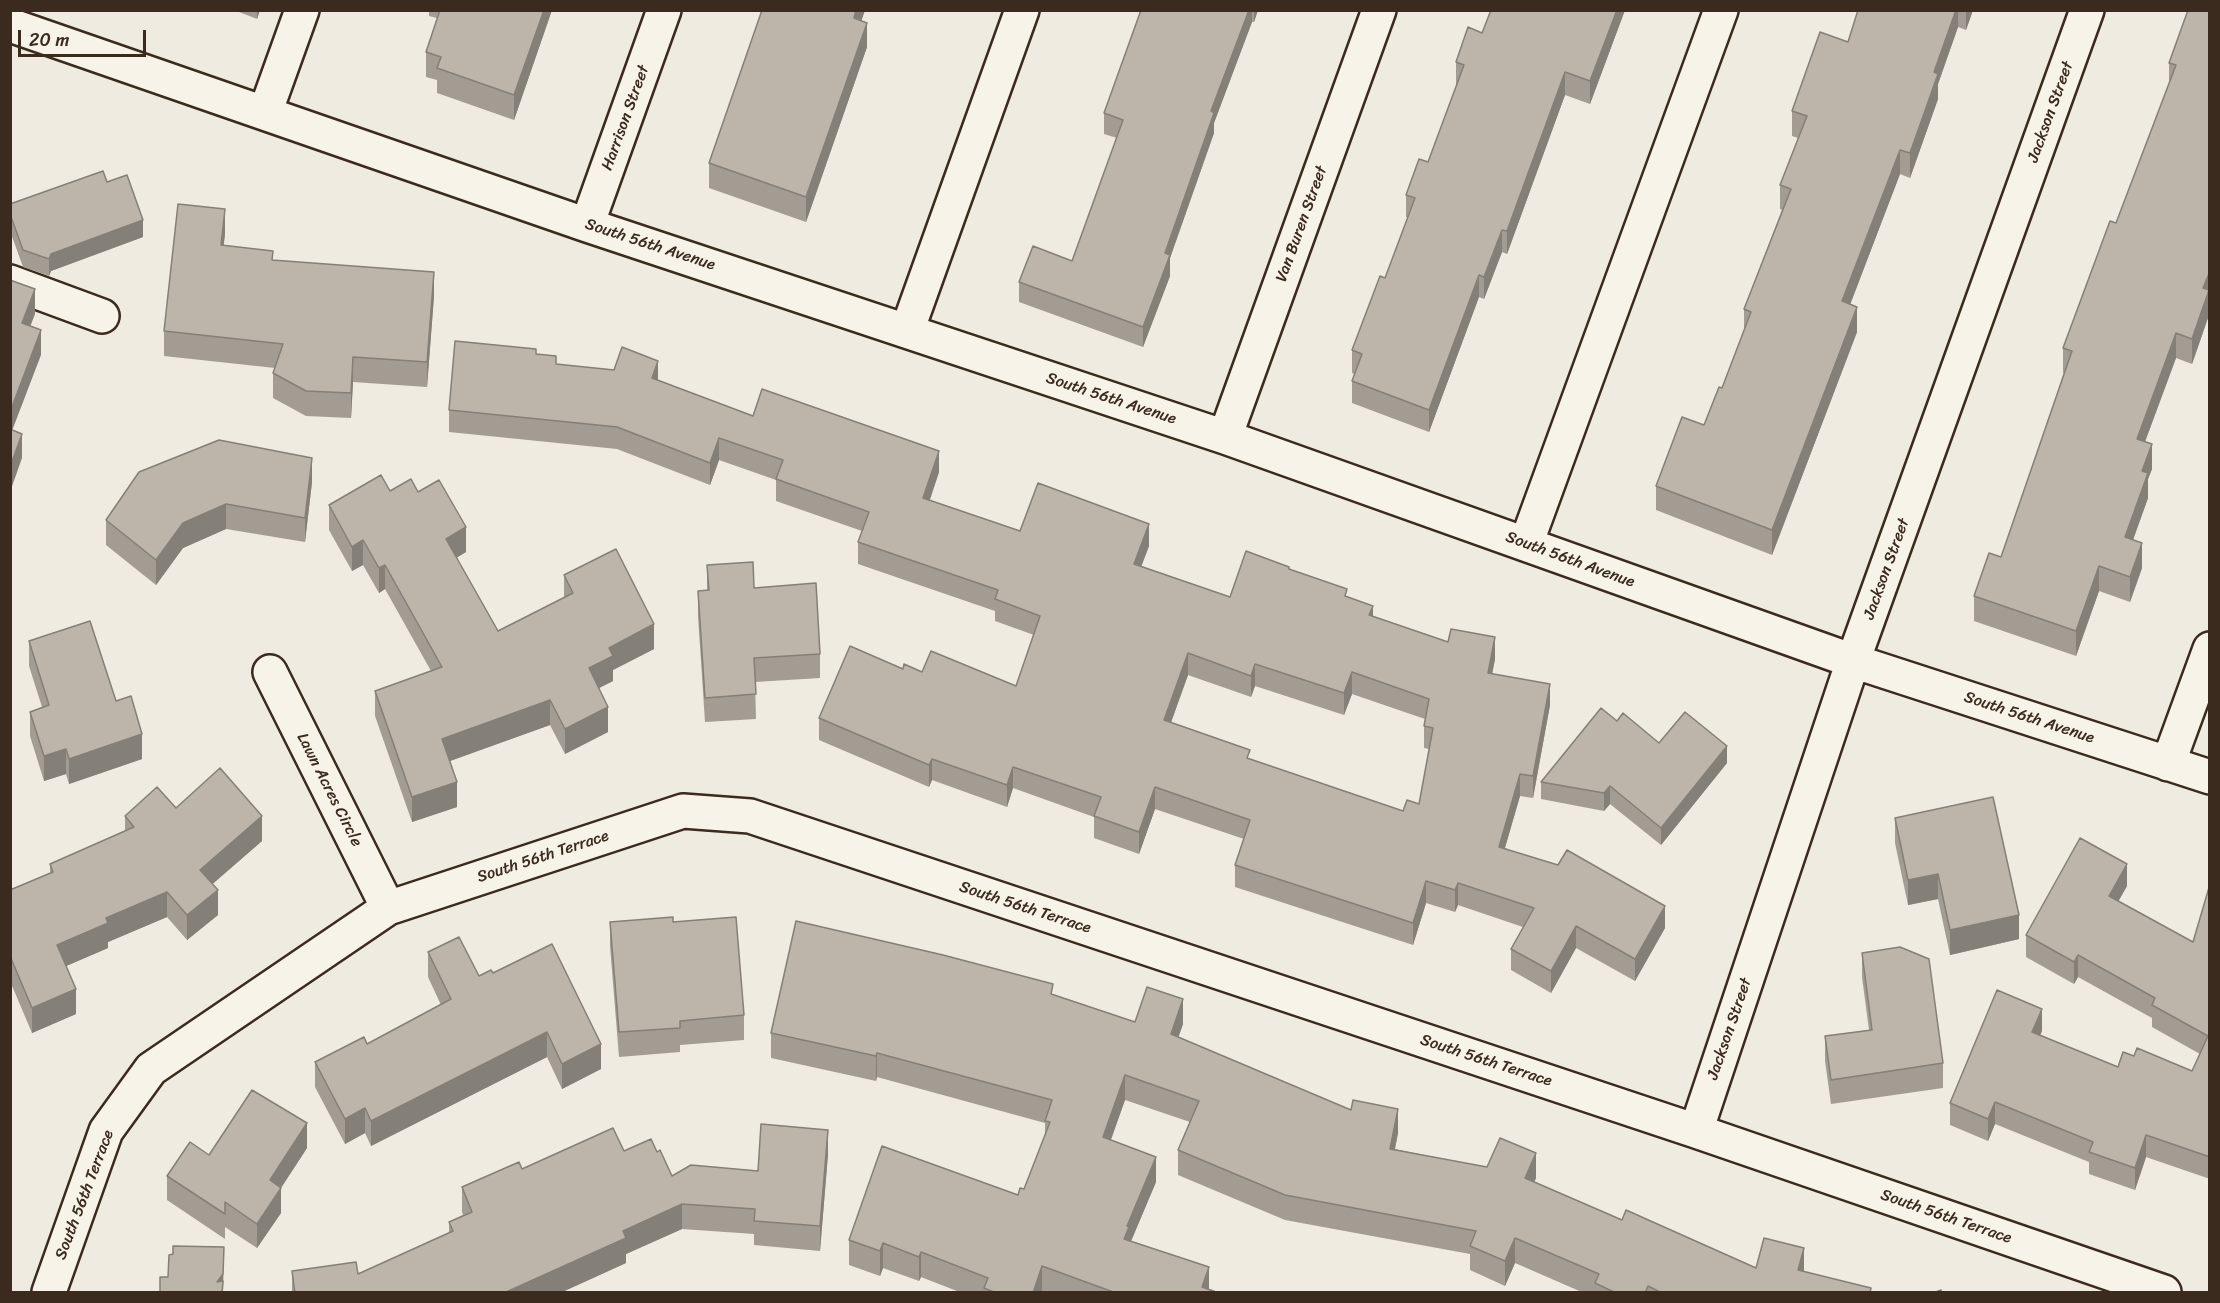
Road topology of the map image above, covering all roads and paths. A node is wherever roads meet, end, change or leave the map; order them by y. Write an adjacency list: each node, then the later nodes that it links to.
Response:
1 (302, 10): 8 (street)
2 (664, 10): 9 (street, Harrison Street)
3 (1022, 10): 12 (street)
4 (1379, 10): 13 (street, Van Buren Street)
5 (1721, 10): 14 (street)
6 (2087, 10): 16 (street, Jackson Street)
7 (10, 26): 8 (street, South 56th Avenue)
8 (265, 113): 9 (street, South 56th Avenue)
9 (587, 225): 12 (street, South 56th Avenue)
10 (10, 282): 11 (street)
11 (102, 316)
12 (907, 331): 13 (street, South 56th Avenue)
13 (1225, 437): 14 (street, South 56th Avenue)
14 (1526, 544): 16 (street, South 56th Avenue)
15 (2210, 649): 18 (street)
16 (1853, 661): 18 (street, South 56th Avenue); 21 (street, Jackson Street)
17 (270, 672): 20 (street, Lawn Acres Circle)
18 (2168, 764): 19 (street, South 56th Avenue)
19 (2210, 777)
20 (388, 908): 21 (street, South 56th Terrace); 22 (street, South 56th Terrace)
21 (1696, 1131): 23 (street, South 56th Terrace)
22 (49, 1293)
23 (2164, 1293)

